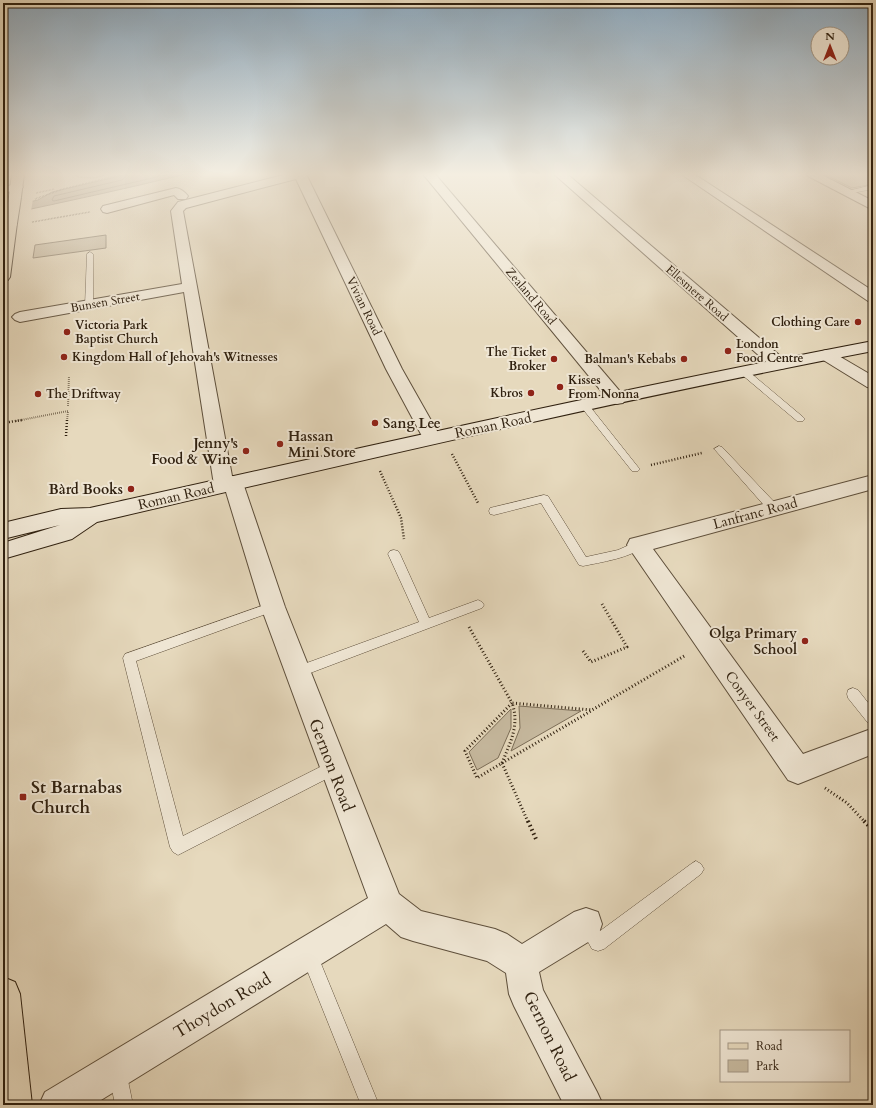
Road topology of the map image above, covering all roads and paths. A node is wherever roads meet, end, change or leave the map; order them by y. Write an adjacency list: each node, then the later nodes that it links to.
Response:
1 (11, 226): 8 (main road, bridge)
2 (180, 226): 9 (street, Gernon Road)
3 (326, 226): 25 (street, Vivian Road)
4 (473, 226): 19 (street, Zealand Road)
5 (620, 226): 15 (street, Ellesmere Road)
6 (765, 226): 10 (street)
7 (90, 254): 11 (lane)
8 (3, 277)
9 (190, 287): 11 (street, Bunsen Street); 31 (street, Gernon Road)
10 (873, 298)
11 (89, 306): 12 (street, Bunsen Street)
12 (20, 317)
13 (873, 346): 14 (street, Roman Road)
14 (826, 355): 15 (street, Roman Road); 18 (street)
15 (779, 364): 16 (street, Roman Road)
16 (744, 372): 19 (street, Roman Road); 22 (lane)
17 (69, 376): 20 (path)
18 (873, 383)
19 (616, 399): 21 (street, Roman Road)
20 (68, 406)
21 (585, 406): 25 (street, Roman Road); 29 (lane)
22 (800, 419)
23 (3, 423): 24 (path)
24 (66, 436)
25 (432, 438): 27 (street, Roman Road)
26 (719, 449): 29 (path); 32 (lane)
27 (372, 452): 31 (street, Roman Road); 38 (path)
28 (451, 452): 33 (path)
29 (635, 469)
30 (873, 482): 32 (street, Lanfranc Road)
31 (228, 484): 34 (street, Roman Road); 41 (street, Gernon Road)
32 (773, 508): 36 (street, Lanfranc Road)
33 (494, 511): 36 (lane)
34 (90, 516): 35 (street, Roman Road); 37 (street, Roman Road)
35 (3, 531)
36 (638, 545): 44 (street, Conyer Street)
37 (3, 551)
38 (394, 554): 43 (lane)
39 (478, 604): 42 (lane)
40 (602, 604): 45 (path)
41 (273, 607): 46 (street, Gernon Road); 52 (lane)
42 (460, 611): 43 (lane); 48 (path)
43 (426, 624): 46 (lane)
44 (707, 642): 49 (path); 53 (street, Conyer Street)
45 (583, 651)
46 (297, 672): 52 (street, Gernon Road)
47 (852, 694): 50 (lane)
48 (512, 703): 49 (path); 51 (path); 51 (path)
49 (592, 710): 51 (path)
50 (872, 734): 53 (street)
51 (502, 763): 55 (path)
52 (333, 768): 57 (street, Gernon Road)
53 (798, 770): 54 (path)
54 (873, 830)
55 (536, 839)
56 (696, 869): 58 (lane)
57 (387, 905): 59 (street, Thoydon Road); 60 (street)
58 (586, 924): 60 (street)
59 (309, 953): 62 (street, Thoydon Road); 66 (lane)
60 (521, 964): 67 (street, Gernon Road)
61 (3, 994): 63 (main road)
62 (118, 1068): 64 (street, Thoydon Road); 65 (lane)
63 (13, 1105)
64 (58, 1105)
65 (124, 1105)
66 (370, 1105)
67 (584, 1105)

